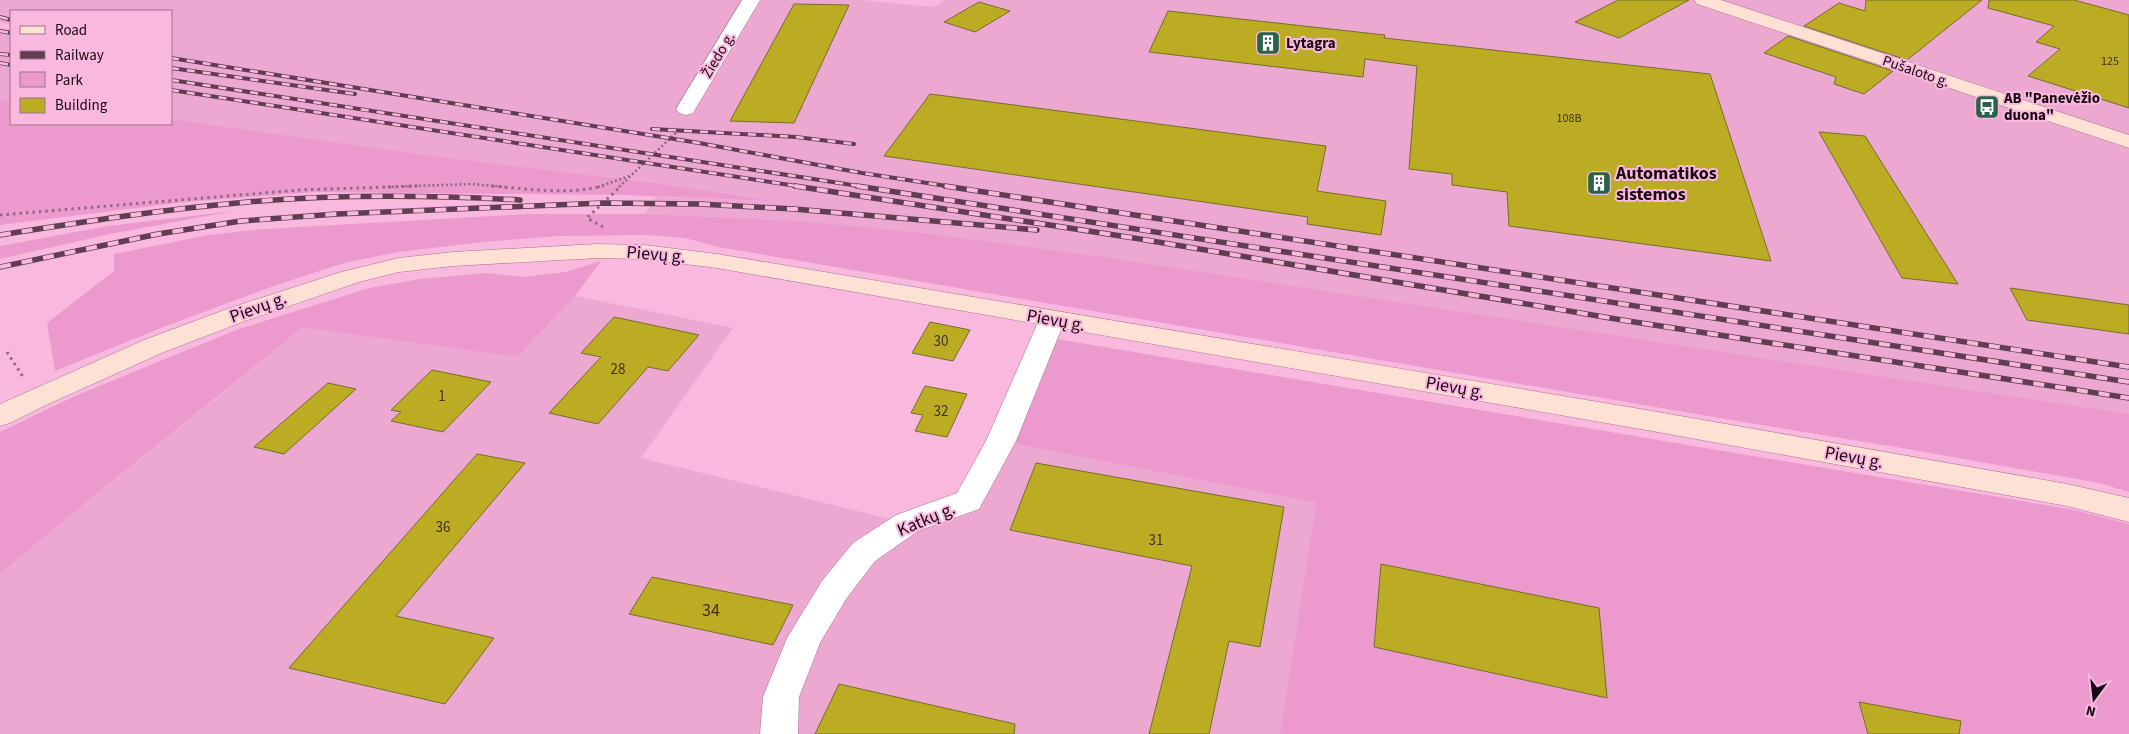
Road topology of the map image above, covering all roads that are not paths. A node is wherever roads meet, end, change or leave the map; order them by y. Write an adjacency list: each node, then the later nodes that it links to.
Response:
1 (751, 0): 3 (street, Žiedo g.)
2 (1703, 0): 4 (street, Pušaloto g.)
3 (686, 109)
4 (2129, 142)
5 (1052, 320): 6 (street, Pievų g.); 7 (street, Pievų g.); 8 (street, Katkų g.)
6 (0, 416)
7 (2129, 510)
8 (779, 734)

